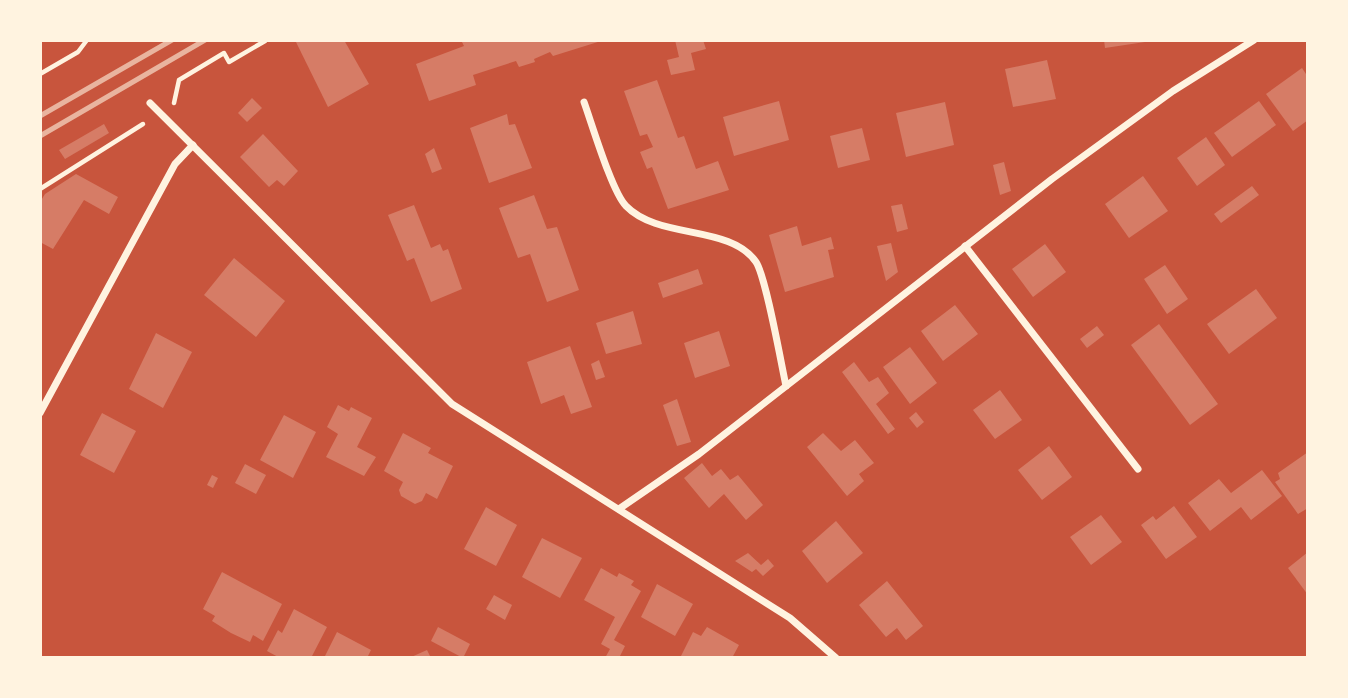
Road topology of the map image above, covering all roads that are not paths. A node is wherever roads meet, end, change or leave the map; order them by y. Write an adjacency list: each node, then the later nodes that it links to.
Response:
1 (1254, 40): 5 (street)
2 (584, 102): 6 (street)
3 (150, 103): 4 (street)
4 (193, 145): 7 (street); 9 (street)
5 (965, 246): 6 (street); 8 (street)
6 (786, 386): 9 (street)
7 (40, 413)
8 (1139, 469)
9 (619, 509): 10 (street)
10 (836, 658)

